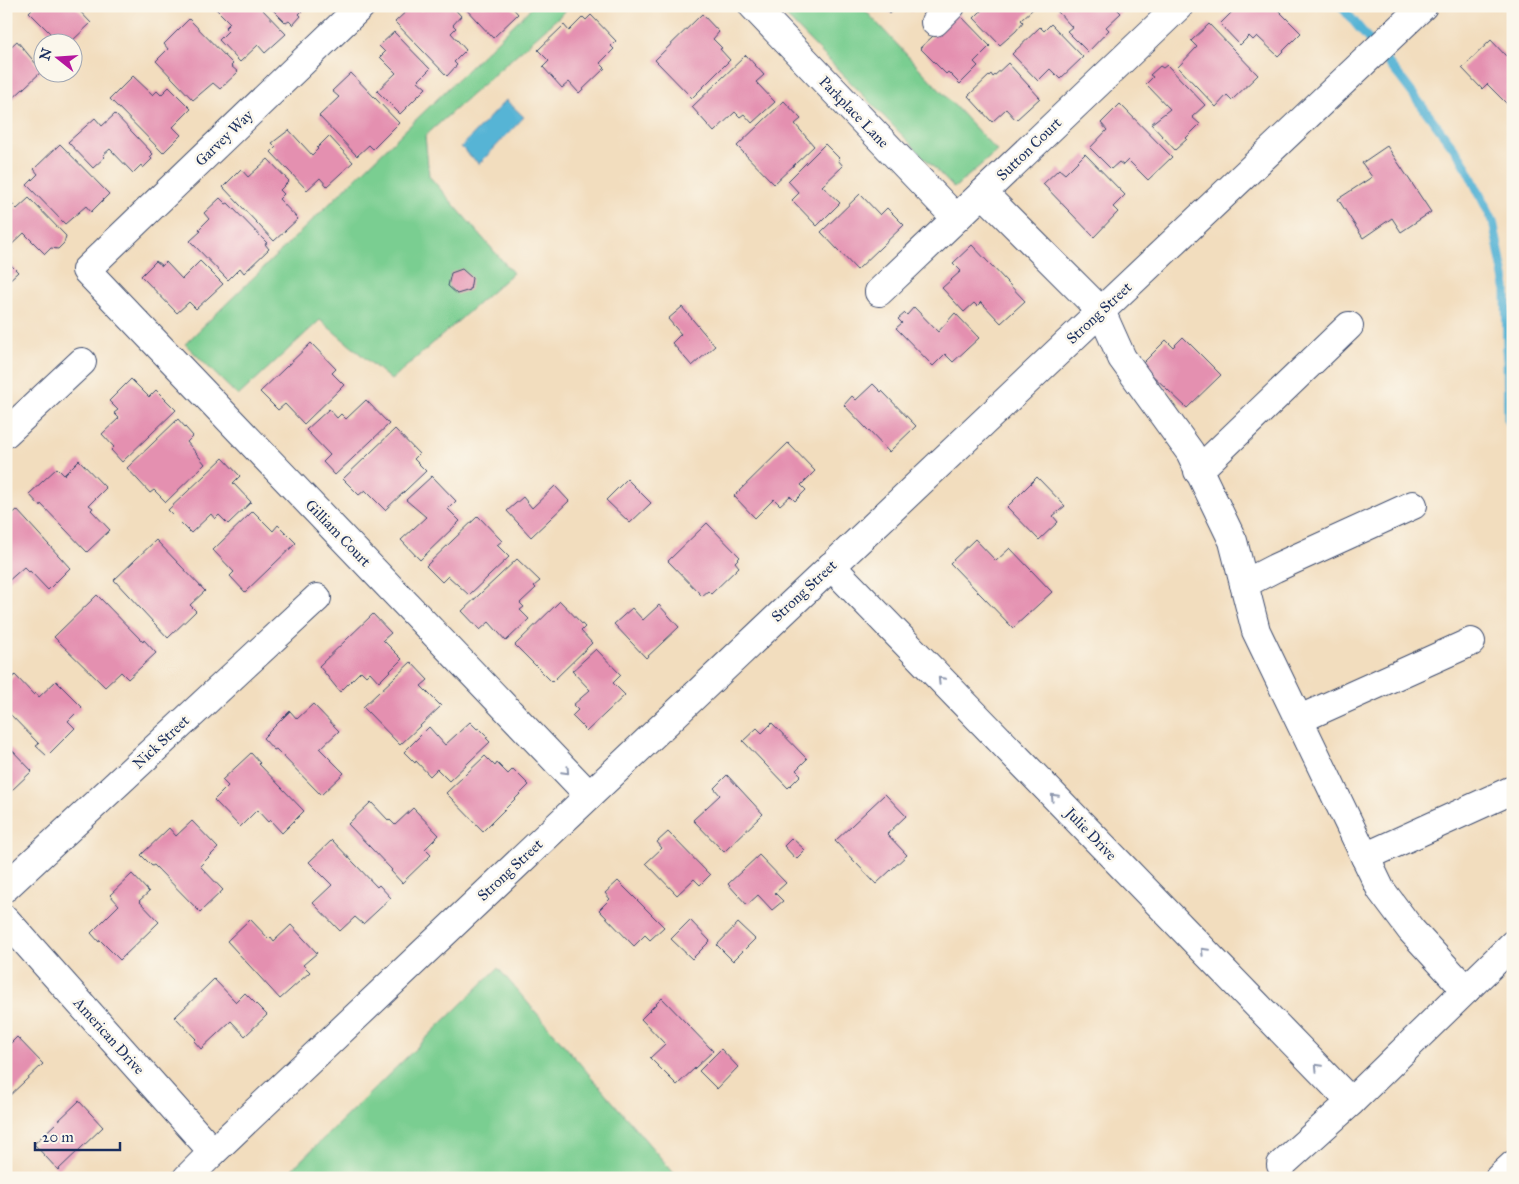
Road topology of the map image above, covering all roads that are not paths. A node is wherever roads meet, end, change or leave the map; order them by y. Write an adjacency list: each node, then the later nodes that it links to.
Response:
1 (361, 6): 7 (street, Garvey Way)
2 (753, 6): 6 (street, Parkplace Lane)
3 (1423, 6): 9 (street, Strong Street)
4 (1171, 9): 5 (street, Sutton Court)
5 (983, 193): 6 (street, Sutton Court); 9 (street)
6 (956, 218): 8 (street, Sutton Court)
7 (86, 270): 21 (street, Gilliam Court, one-way to 21)
8 (879, 292)
9 (1101, 311): 13 (street); 15 (street, Strong Street)
10 (1349, 326): 13 (street)
11 (82, 362): 12 (street)
12 (6, 433)
13 (1198, 471): 16 (street)
14 (1413, 505): 16 (street)
15 (831, 566): 21 (street, Strong Street); 27 (street, Julie Drive, one-way to 15)
16 (1244, 584): 19 (street)
17 (317, 598): 23 (street, Nick Street)
18 (1471, 642): 19 (street)
19 (1300, 719): 22 (street)
20 (1510, 790): 22 (street)
21 (589, 795): 28 (street, Strong Street)
22 (1365, 857): 26 (street)
23 (6, 887)
24 (6, 920): 28 (street, American Drive)
25 (1513, 944): 26 (street)
26 (1466, 990): 27 (street)
27 (1352, 1102): 29 (street)
28 (212, 1152): 31 (street, Strong Street)
29 (1281, 1165)
30 (1513, 1165): 32 (street)
31 (187, 1178)
32 (1499, 1178)

